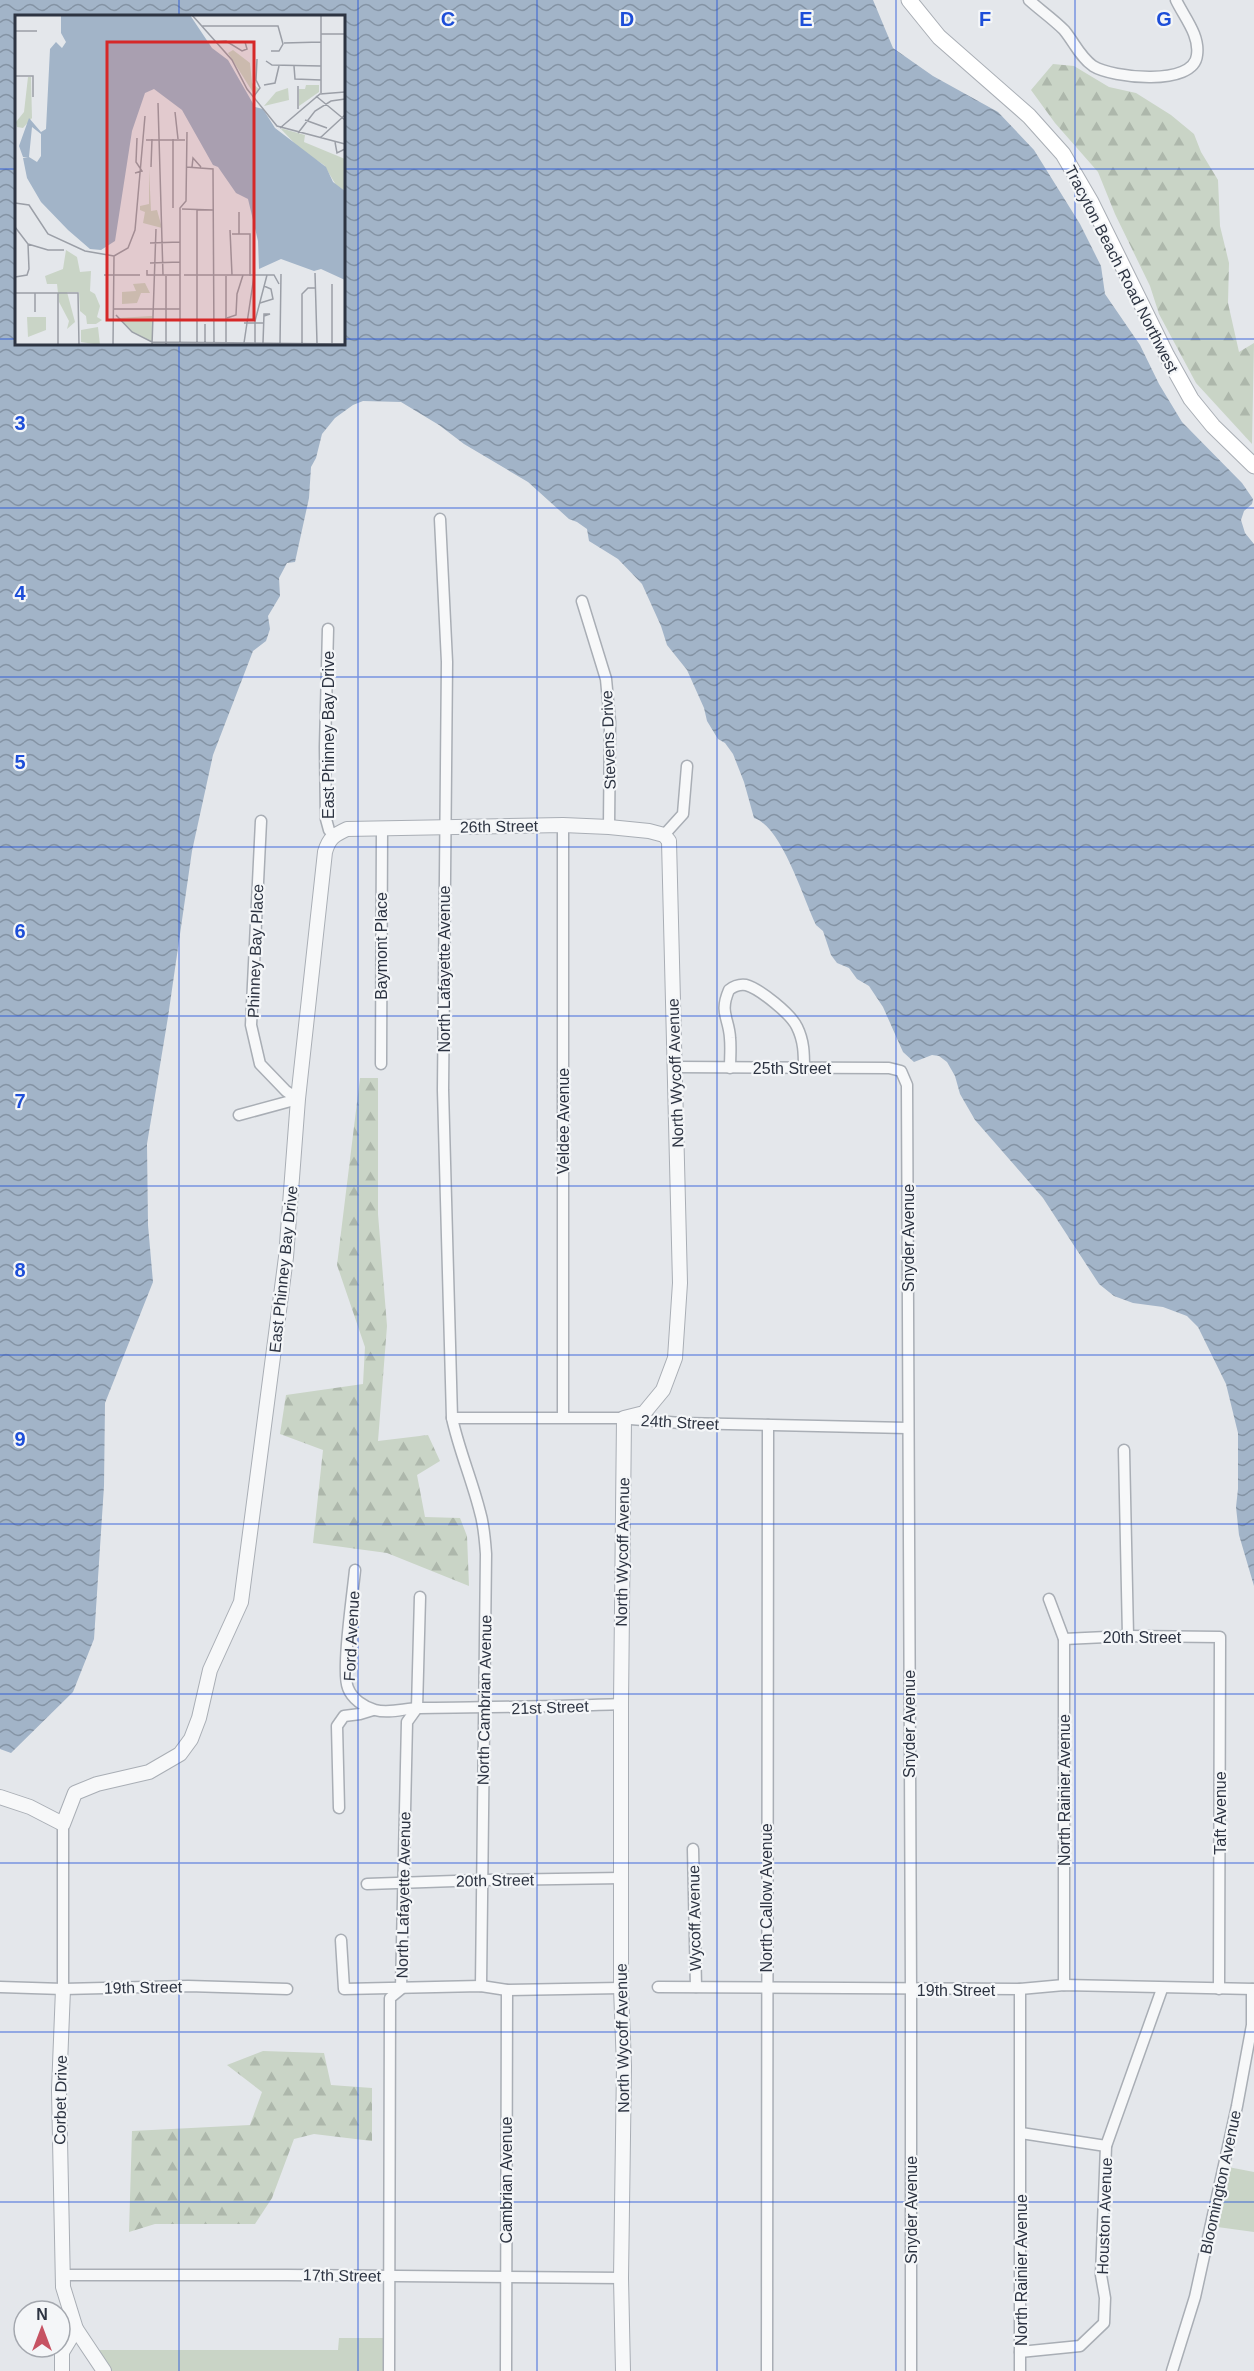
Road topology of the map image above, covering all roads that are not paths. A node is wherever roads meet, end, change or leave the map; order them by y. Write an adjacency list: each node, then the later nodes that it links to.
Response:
1 (909, 0): 4 (main road, Tracyton Beach Road Northwest)
2 (1029, 0): 3 (street)
3 (1176, 0)
4 (1254, 465)
5 (440, 519): 11 (street, North Lafayette Avenue)
6 (582, 601): 12 (street, Stevens Drive)
7 (328, 629): 14 (street, East Phinney Bay Drive)
8 (687, 766): 15 (street)
9 (261, 821): 21 (street, Phinney Bay Place)
10 (563, 825): 11 (street, 26th Street); 12 (street, 26th Street); 23 (street, Veldee Avenue)
11 (446, 827): 13 (street, 26th Street); 24 (street, North Lafayette Avenue)
12 (609, 827): 15 (street, 26th Street)
13 (382, 829): 14 (street, 26th Street); 16 (street, Baymont Place)
14 (333, 835): 21 (street, East Phinney Bay Drive)
15 (664, 835): 17 (street, North Wycoff Avenue)
16 (381, 1064)
17 (676, 1067): 18 (street, 25th Street); 25 (street, North Wycoff Avenue)
18 (730, 1068): 19 (street, 25th Street); 19 (street)
19 (804, 1069): 20 (street, 25th Street)
20 (905, 1077): 27 (street, Snyder Avenue)
21 (298, 1099): 22 (street); 41 (street, East Phinney Bay Drive)
22 (239, 1115)
23 (562, 1417): 24 (street, 24th Street); 25 (street, 24th Street)
24 (452, 1418): 37 (street, North Cambrian Avenue)
25 (624, 1418): 26 (street, 24th Street); 35 (street, North Wycoff Avenue)
26 (768, 1425): 27 (street, 24th Street); 51 (street, North Callow Avenue)
27 (907, 1428): 63 (street, Snyder Avenue)
28 (1124, 1450): 32 (street)
29 (355, 1570): 38 (street, Ford Avenue)
30 (420, 1597): 36 (street, North Lafayette Avenue)
31 (1049, 1599): 34 (street, North Rainier Avenue)
32 (1128, 1636): 33 (street, 20th Street); 34 (street, 20th Street)
33 (1220, 1637): 60 (street, Taft Avenue)
34 (1064, 1639): 48 (street, North Rainier Avenue)
35 (621, 1704): 37 (street, 21st Street); 43 (street, North Wycoff Avenue)
36 (417, 1708): 37 (street, 21st Street); 38 (street, 21st Street); 45 (street, North Lafayette Avenue)
37 (483, 1709): 44 (street, North Cambrian Avenue)
38 (373, 1710): 40 (street)
39 (0, 1797): 41 (street)
40 (339, 1808)
41 (63, 1824): 55 (street, Corbet Drive)
42 (693, 1849): 54 (street, Wycoff Avenue)
43 (622, 1878): 44 (street, 20th Street); 52 (street, North Wycoff Avenue)
44 (483, 1880): 45 (street, 20th Street); 49 (street, North Cambrian Avenue)
45 (402, 1883): 46 (street, 20th Street); 57 (street, North Lafayette Avenue)
46 (367, 1884)
47 (340, 1940): 57 (street)
48 (1064, 1985): 58 (street, 19th Street); 59 (street, 19th Street)
49 (481, 1986): 57 (street); 62 (street)
50 (0, 1987): 55 (street, 19th Street)
51 (766, 1987): 54 (street, 19th Street); 63 (street, 19th Street); 77 (street, North Callow Avenue)
52 (621, 1988): 62 (street); 69 (street, North Wycoff Avenue)
53 (658, 1988): 54 (street, 19th Street)
54 (696, 1988)
55 (63, 1989): 56 (street, 19th Street); 66 (street, Corbet Drive)
56 (287, 1989)
57 (401, 1989): 67 (street, North Lafayette Avenue)
58 (1020, 1989): 63 (street, 19th Street); 64 (street, North Rainier Avenue)
59 (1162, 1989): 60 (street, 19th Street); 65 (street, Houston Avenue)
60 (1219, 1989): 61 (street, 19th Street)
61 (1253, 1989): 80 (street, Bloomington Avenue)
62 (507, 1990): 68 (street, Cambrian Avenue)
63 (911, 1990): 78 (street, Snyder Avenue)
64 (1021, 2133): 65 (street); 71 (street, North Rainier Avenue)
65 (1106, 2146): 71 (street, Houston Avenue)
66 (63, 2275): 67 (street, 17th Street); 70 (street, Corbet Drive)
67 (390, 2276): 68 (street, 17th Street); 74 (street, North Lafayette Avenue)
68 (506, 2277): 69 (street, 17th Street); 75 (street, Cambrian Avenue)
69 (621, 2278): 76 (street, North Wycoff Avenue)
70 (76, 2329): 72 (street); 73 (street, Corbet Drive)
71 (1020, 2352): 79 (street, North Rainier Avenue)
72 (62, 2371)
73 (104, 2371)
74 (389, 2371)
75 (506, 2371)
76 (622, 2371)
77 (767, 2371)
78 (910, 2371)
79 (1020, 2371)
80 (1172, 2371)

